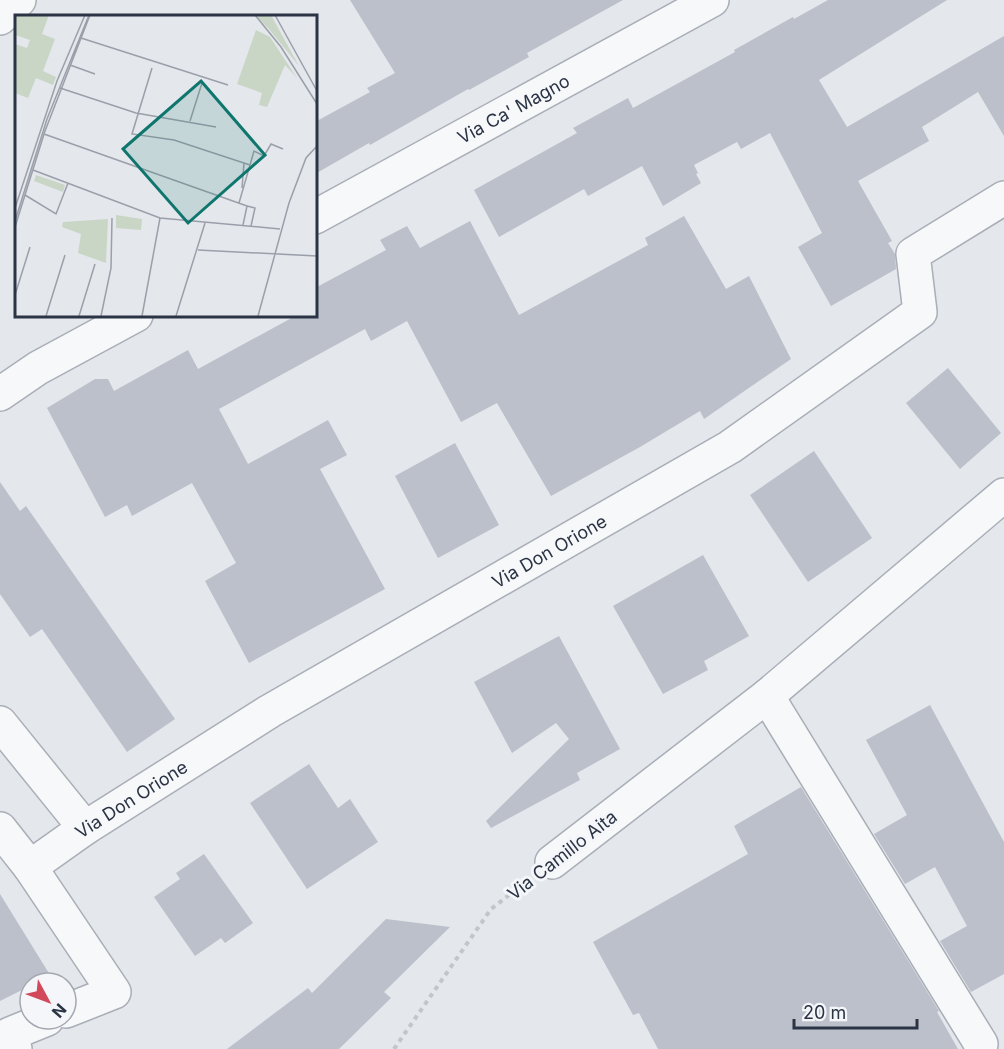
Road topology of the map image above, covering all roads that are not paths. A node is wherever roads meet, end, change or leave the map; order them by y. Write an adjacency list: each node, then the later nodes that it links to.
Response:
1 (19, 0): 3 (street)
2 (712, 0): 5 (street, Via Ca' Magno)
3 (0, 18)
4 (1004, 198): 11 (street, Via Don Orione)
5 (316, 216)
6 (134, 316): 7 (street)
7 (0, 394)
8 (1004, 495): 9 (street, Via Camillo Aita)
9 (767, 696): 13 (street, Via Camillo Aita); 17 (street)
10 (0, 723): 11 (street)
11 (85, 828): 14 (street, Via Don Orione)
12 (0, 829): 14 (street)
13 (552, 862)
14 (30, 867): 15 (street)
15 (78, 1006)
16 (18, 1031): 18 (street)
17 (981, 1044)
18 (15, 1049)

